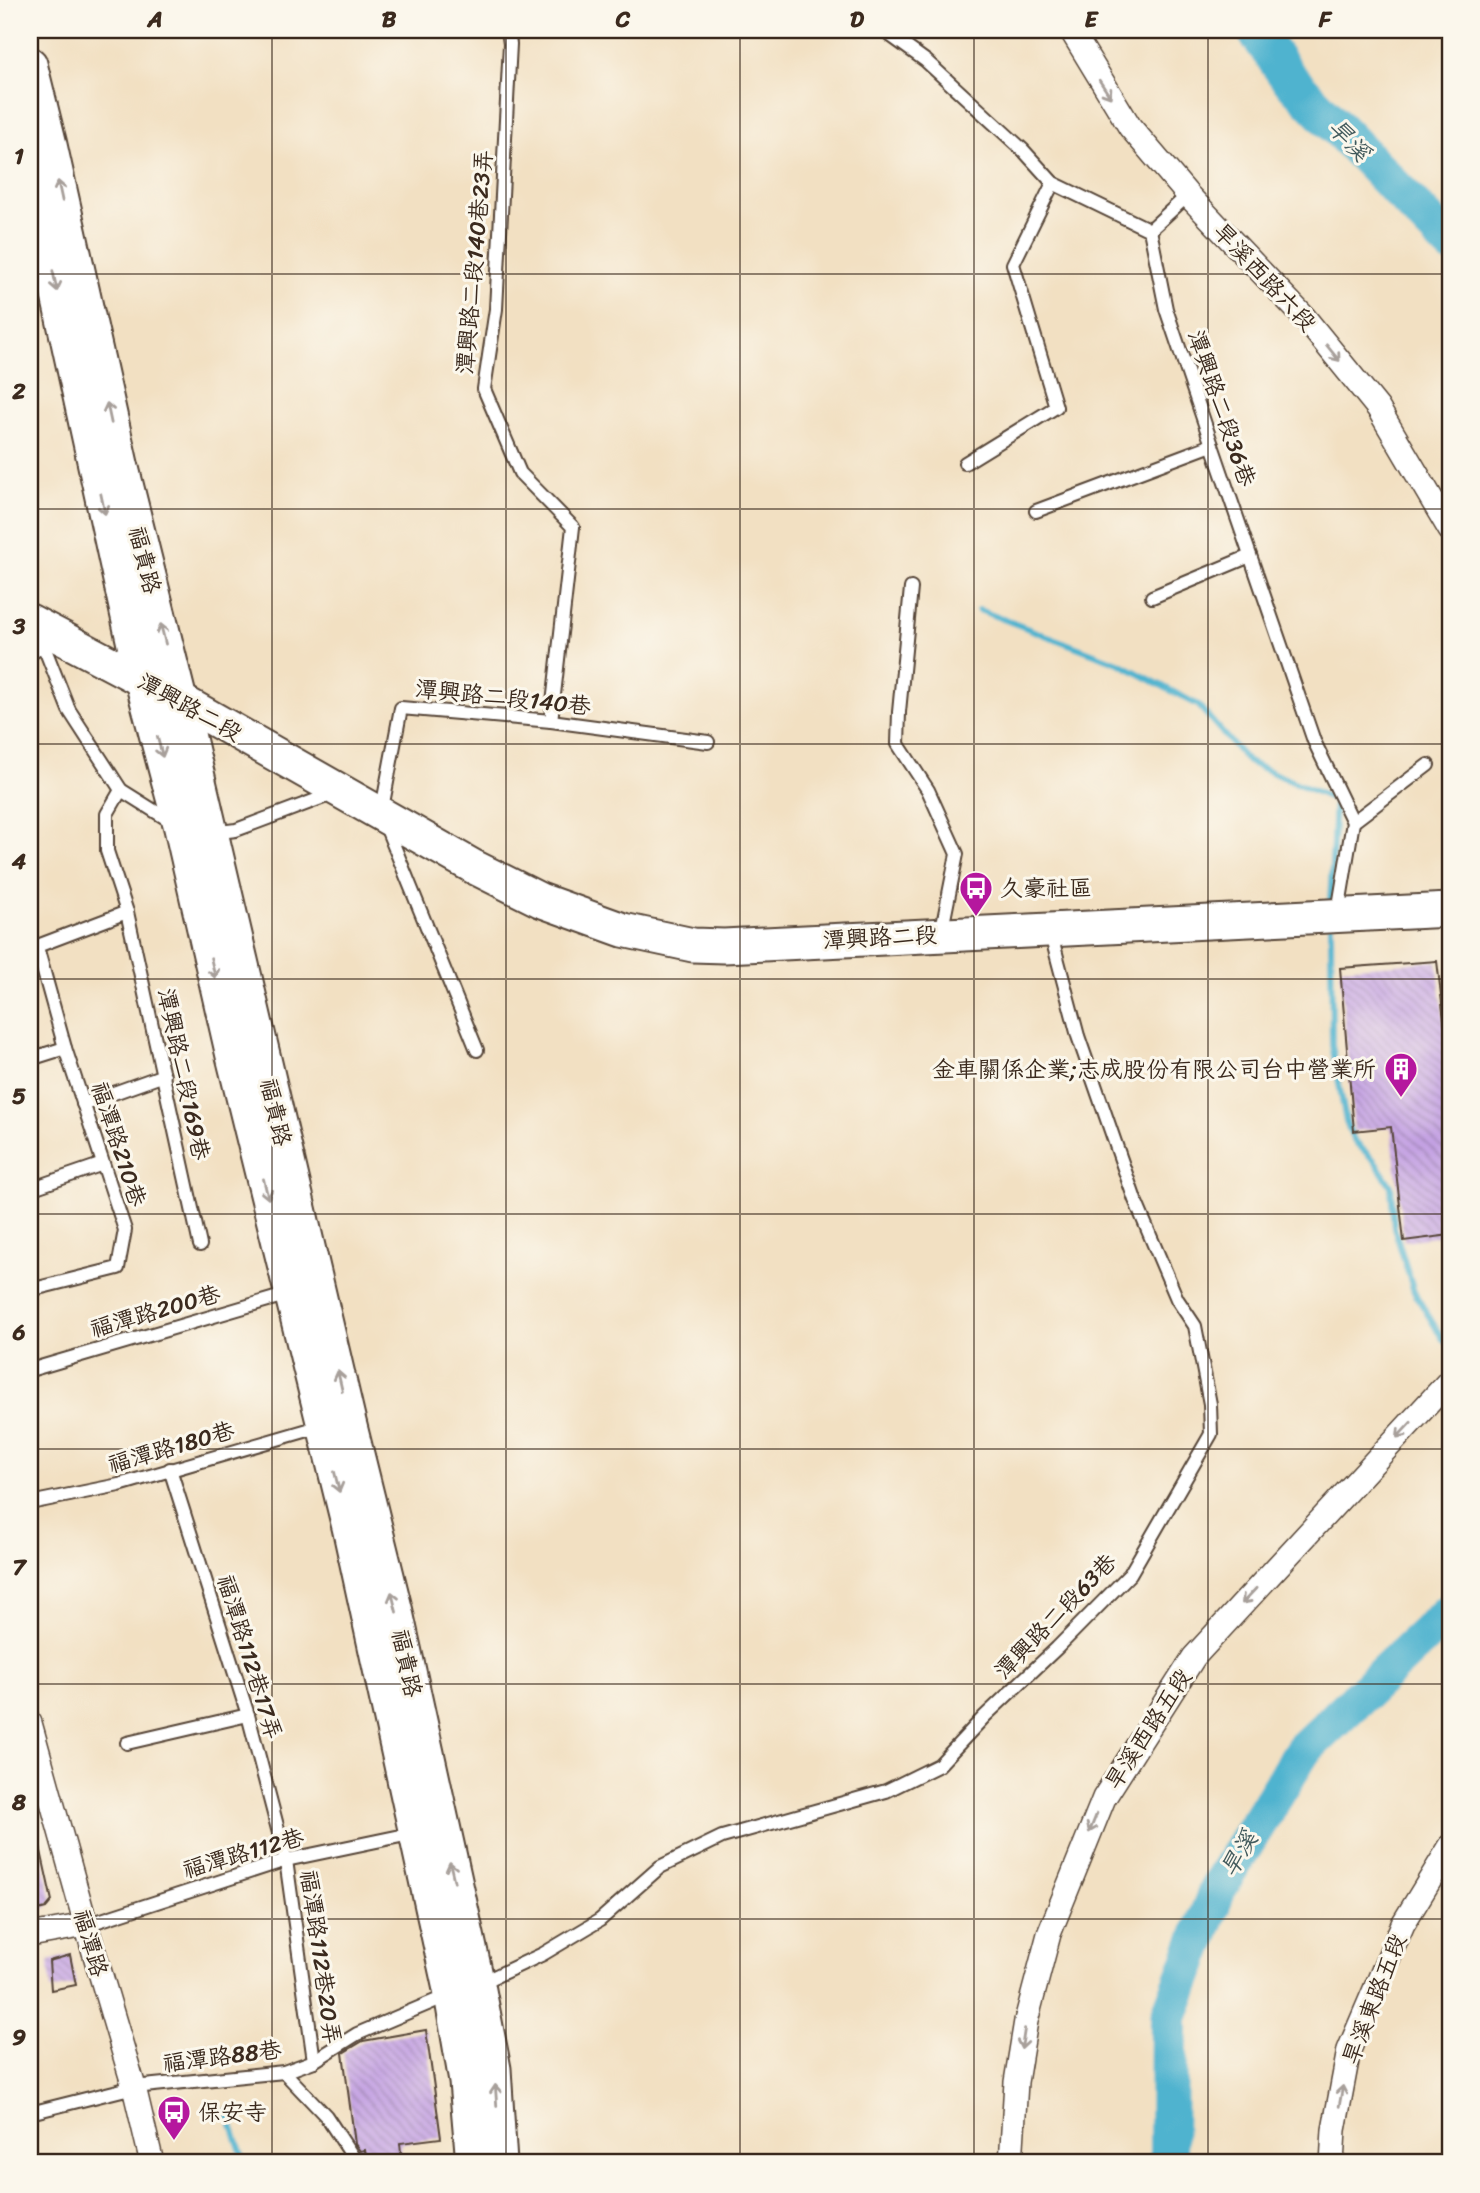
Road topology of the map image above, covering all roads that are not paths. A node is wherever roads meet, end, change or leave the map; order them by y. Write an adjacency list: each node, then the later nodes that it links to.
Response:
1 (508, 30): 19 (lane, 潭興路二段140巷23弄)
2 (883, 30): 6 (lane)
3 (1071, 30): 7 (street, 旱溪西路六段, one-way to 7)
4 (30, 64): 18 (street, 福貴路, one-way to 4)
5 (30, 167): 17 (street, 福貴路, one-way to 17)
6 (1053, 183): 8 (lane); 10 (lane)
7 (1188, 195): 8 (lane); 12 (street, 旱溪西路六段, one-way to 12)
8 (1150, 230): 9 (lane, 潭興路二段36巷)
9 (1212, 445): 11 (lane); 13 (lane, 潭興路二段36巷)
10 (965, 463)
11 (1035, 511)
12 (1450, 530)
13 (1250, 556): 15 (lane); 25 (lane, 潭興路二段36巷)
14 (911, 588): 31 (lane)
15 (1152, 597)
16 (35, 636): 17 (street, 潭興路二段); 22 (lane, 潭興路二段)
17 (142, 681): 18 (street, 潭興路二段); 26 (street, 福貴路, one-way to 26)
18 (180, 700): 23 (street, 潭興路二段); 26 (street, 福貴路)
19 (551, 721): 20 (lane, 潭興路二段140巷); 24 (lane, 潭興路二段140巷)
20 (708, 742)
21 (1429, 765): 25 (lane)
22 (121, 790): 26 (lane, 潭興路二段); 28 (lane, 潭興路二段169巷)
23 (343, 794): 24 (street, 潭興路二段); 26 (lane)
24 (381, 814): 31 (street, 潭興路二段); 34 (lane)
25 (1353, 822): 29 (lane)
26 (196, 830): 42 (street, 福貴路, one-way to 42); 56 (street, 福貴路, one-way to 26)
27 (1450, 910): 29 (street, 潭興路二段)
28 (127, 912): 32 (lane); 36 (lane, 潭興路二段169巷)
29 (1338, 917): 30 (street, 潭興路二段)
30 (1050, 931): 31 (street, 潭興路二段); 56 (lane, 潭興路二段63巷)
31 (941, 934)
32 (34, 948): 33 (lane, 福潭路210巷)
33 (65, 1048): 35 (lane); 37 (lane, 福潭路210巷)
34 (477, 1050)
35 (30, 1059)
36 (164, 1075): 37 (lane); 40 (lane, 潭興路二段169巷)
37 (83, 1104): 38 (lane, 福潭路210巷)
38 (103, 1164): 39 (lane); 41 (lane, 福潭路210巷)
39 (30, 1189)
40 (200, 1245)
41 (30, 1290)
42 (292, 1293): 43 (lane, 福潭路200巷); 45 (street, 福貴路)
43 (30, 1370)
44 (1450, 1380): 65 (street, 旱溪西路五段, one-way to 65)
45 (322, 1426): 46 (lane, 福潭路180巷); 51 (street, 福貴路, one-way to 51)
46 (170, 1469): 47 (lane, 福潭路180巷); 48 (lane, 福潭路112巷17弄)
47 (30, 1503)
48 (247, 1716): 50 (lane); 53 (lane, 福潭路112巷17弄)
49 (30, 1723): 54 (street, 福潭路)
50 (128, 1743)
51 (415, 1833): 53 (lane, 福潭路112巷); 56 (street, 福貴路)
52 (1450, 1847): 66 (street, 旱溪東路五段, one-way to 52)
53 (286, 1860): 54 (lane, 福潭路112巷); 57 (lane, 福潭路112巷20弄)
54 (86, 1925): 55 (street); 59 (street, 福潭路)
55 (30, 1935)
56 (465, 1990): 57 (lane, 潭興路二段63巷); 63 (street, 福貴路); 64 (street, 福貴路, one-way to 56)
57 (314, 2061): 58 (lane, 福潭路88巷)
58 (284, 2073): 59 (lane, 福潭路88巷); 62 (lane)
59 (134, 2087): 60 (lane, 福潭路88巷); 61 (street, 福潭路)
60 (30, 2113)
61 (152, 2163)
62 (357, 2163)
63 (473, 2163)
64 (500, 2163)
65 (1011, 2163)
66 (1332, 2163)

